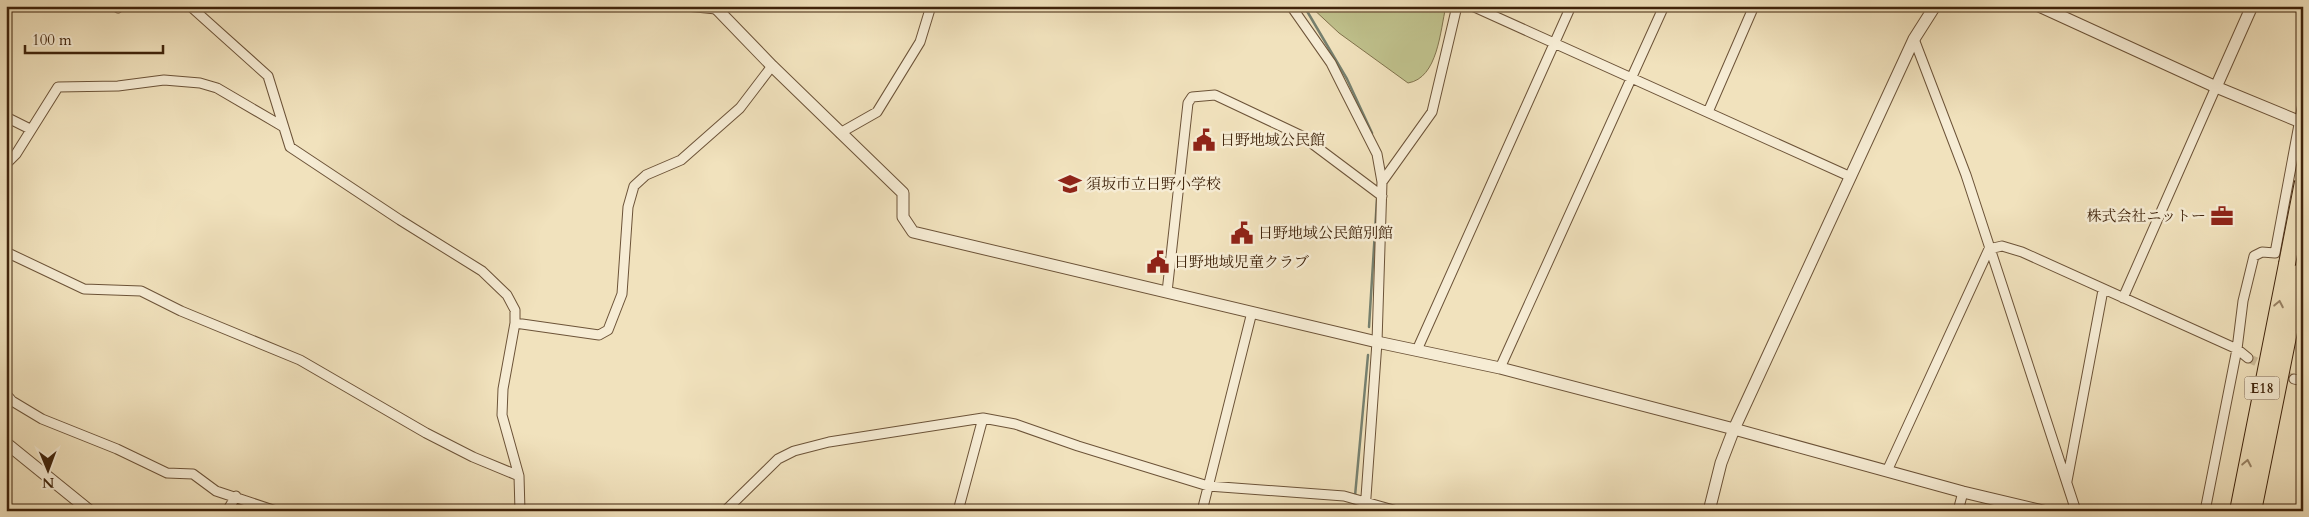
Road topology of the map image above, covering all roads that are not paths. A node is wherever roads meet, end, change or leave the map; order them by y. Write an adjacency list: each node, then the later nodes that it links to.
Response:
1 (190, 6): 23 (street)
2 (686, 6): 13 (street)
3 (931, 6): 25 (street)
4 (1291, 6): 28 (street)
5 (1458, 6): 28 (street)
6 (1472, 6): 15 (street)
7 (1571, 6): 15 (street)
8 (1664, 6): 17 (street)
9 (1754, 6): 20 (street)
10 (1935, 6): 14 (street)
11 (2039, 6): 18 (street)
12 (2252, 6): 18 (street)
13 (715, 8): 16 (street)
14 (1914, 39): 27 (street); 31 (street)
15 (1555, 43): 17 (street); 41 (street)
16 (772, 66): 25 (street); 38 (street)
17 (1632, 76): 20 (street); 43 (street)
18 (2216, 87): 22 (street); 36 (street)
19 (2303, 103): 22 (street)
20 (1708, 112): 27 (street)
21 (6, 117): 24 (street)
22 (2301, 122): 33 (street)
23 (282, 126): 24 (street); 38 (street)
24 (30, 129): 26 (street)
25 (840, 133): 35 (street)
26 (6, 164)
27 (1851, 177): 46 (street)
28 (1382, 182): 30 (street)
29 (2303, 182): 33 (highway, E18, bridge)
30 (1382, 196): 35 (street); 39 (street)
31 (1989, 249): 34 (street); 48 (street); 50 (street)
32 (6, 252): 49 (street)
33 (2294, 261): 40 (street); 68 (highway, E18, one-way to 33); 69 (highway, E18)
34 (2103, 290): 36 (street); 50 (street)
35 (1167, 292): 37 (street)
36 (2124, 298): 40 (street)
37 (1252, 312): 39 (street); 51 (street)
38 (514, 323): 49 (street)
39 (1378, 342): 41 (street); 54 (street)
40 (2238, 349): 42 (street); 67 (street)
41 (1417, 350): 43 (street)
42 (2248, 358)
43 (1500, 368): 46 (street)
44 (6, 394): 53 (street)
45 (983, 418): 51 (street); 59 (street); 60 (street)
46 (1734, 429): 48 (street); 63 (street)
47 (6, 443): 55 (street)
48 (1887, 471): 52 (street)
49 (519, 476): 58 (street)
50 (2066, 484): 66 (street)
51 (1208, 486): 54 (street); 61 (street)
52 (1963, 492): 64 (street); 65 (street)
53 (236, 496): 56 (street); 57 (street)
54 (1364, 504): 62 (street)
55 (90, 511)
56 (227, 511)
57 (276, 511)
58 (520, 511)
59 (725, 511)
60 (958, 511)
61 (1202, 511)
62 (1397, 511)
63 (1709, 511)
64 (1958, 511)
65 (2043, 511)
66 (2076, 511)
67 (2205, 511)
68 (2238, 511)
69 (2253, 511)

